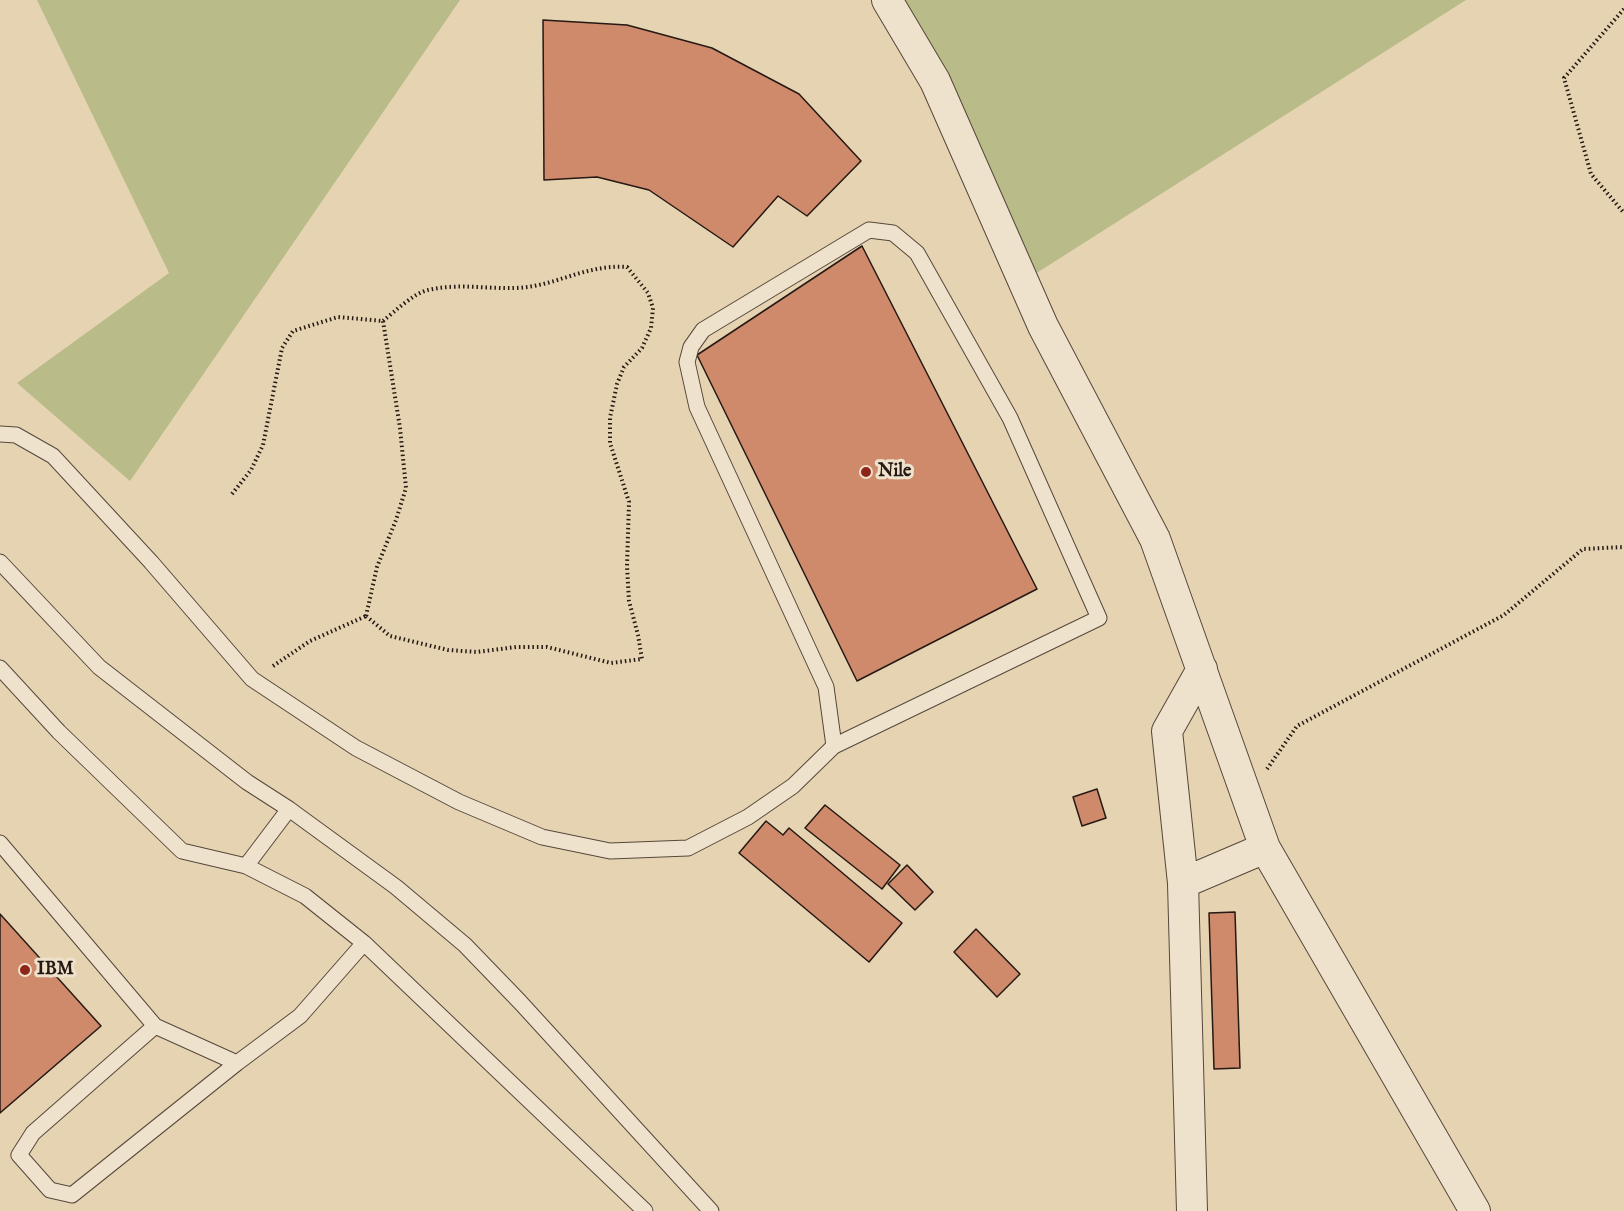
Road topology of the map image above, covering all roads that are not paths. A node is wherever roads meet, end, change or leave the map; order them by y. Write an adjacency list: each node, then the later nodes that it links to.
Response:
1 (887, 0): 5 (street)
2 (0, 434): 6 (lane)
3 (0, 562): 7 (lane)
4 (0, 668): 10 (lane)
5 (1202, 669): 9 (street); 11 (street)
6 (834, 746): 6 (lane)
7 (289, 809): 10 (lane); 16 (lane)
8 (0, 843): 13 (lane)
9 (1265, 848): 11 (street); 18 (street)
10 (246, 866): 12 (lane)
11 (1183, 883): 17 (street)
12 (364, 943): 14 (lane); 15 (lane)
13 (155, 1026): 14 (lane); 14 (lane)
14 (237, 1063)
15 (645, 1211)
16 (711, 1211)
17 (1192, 1211)
18 (1475, 1211)

